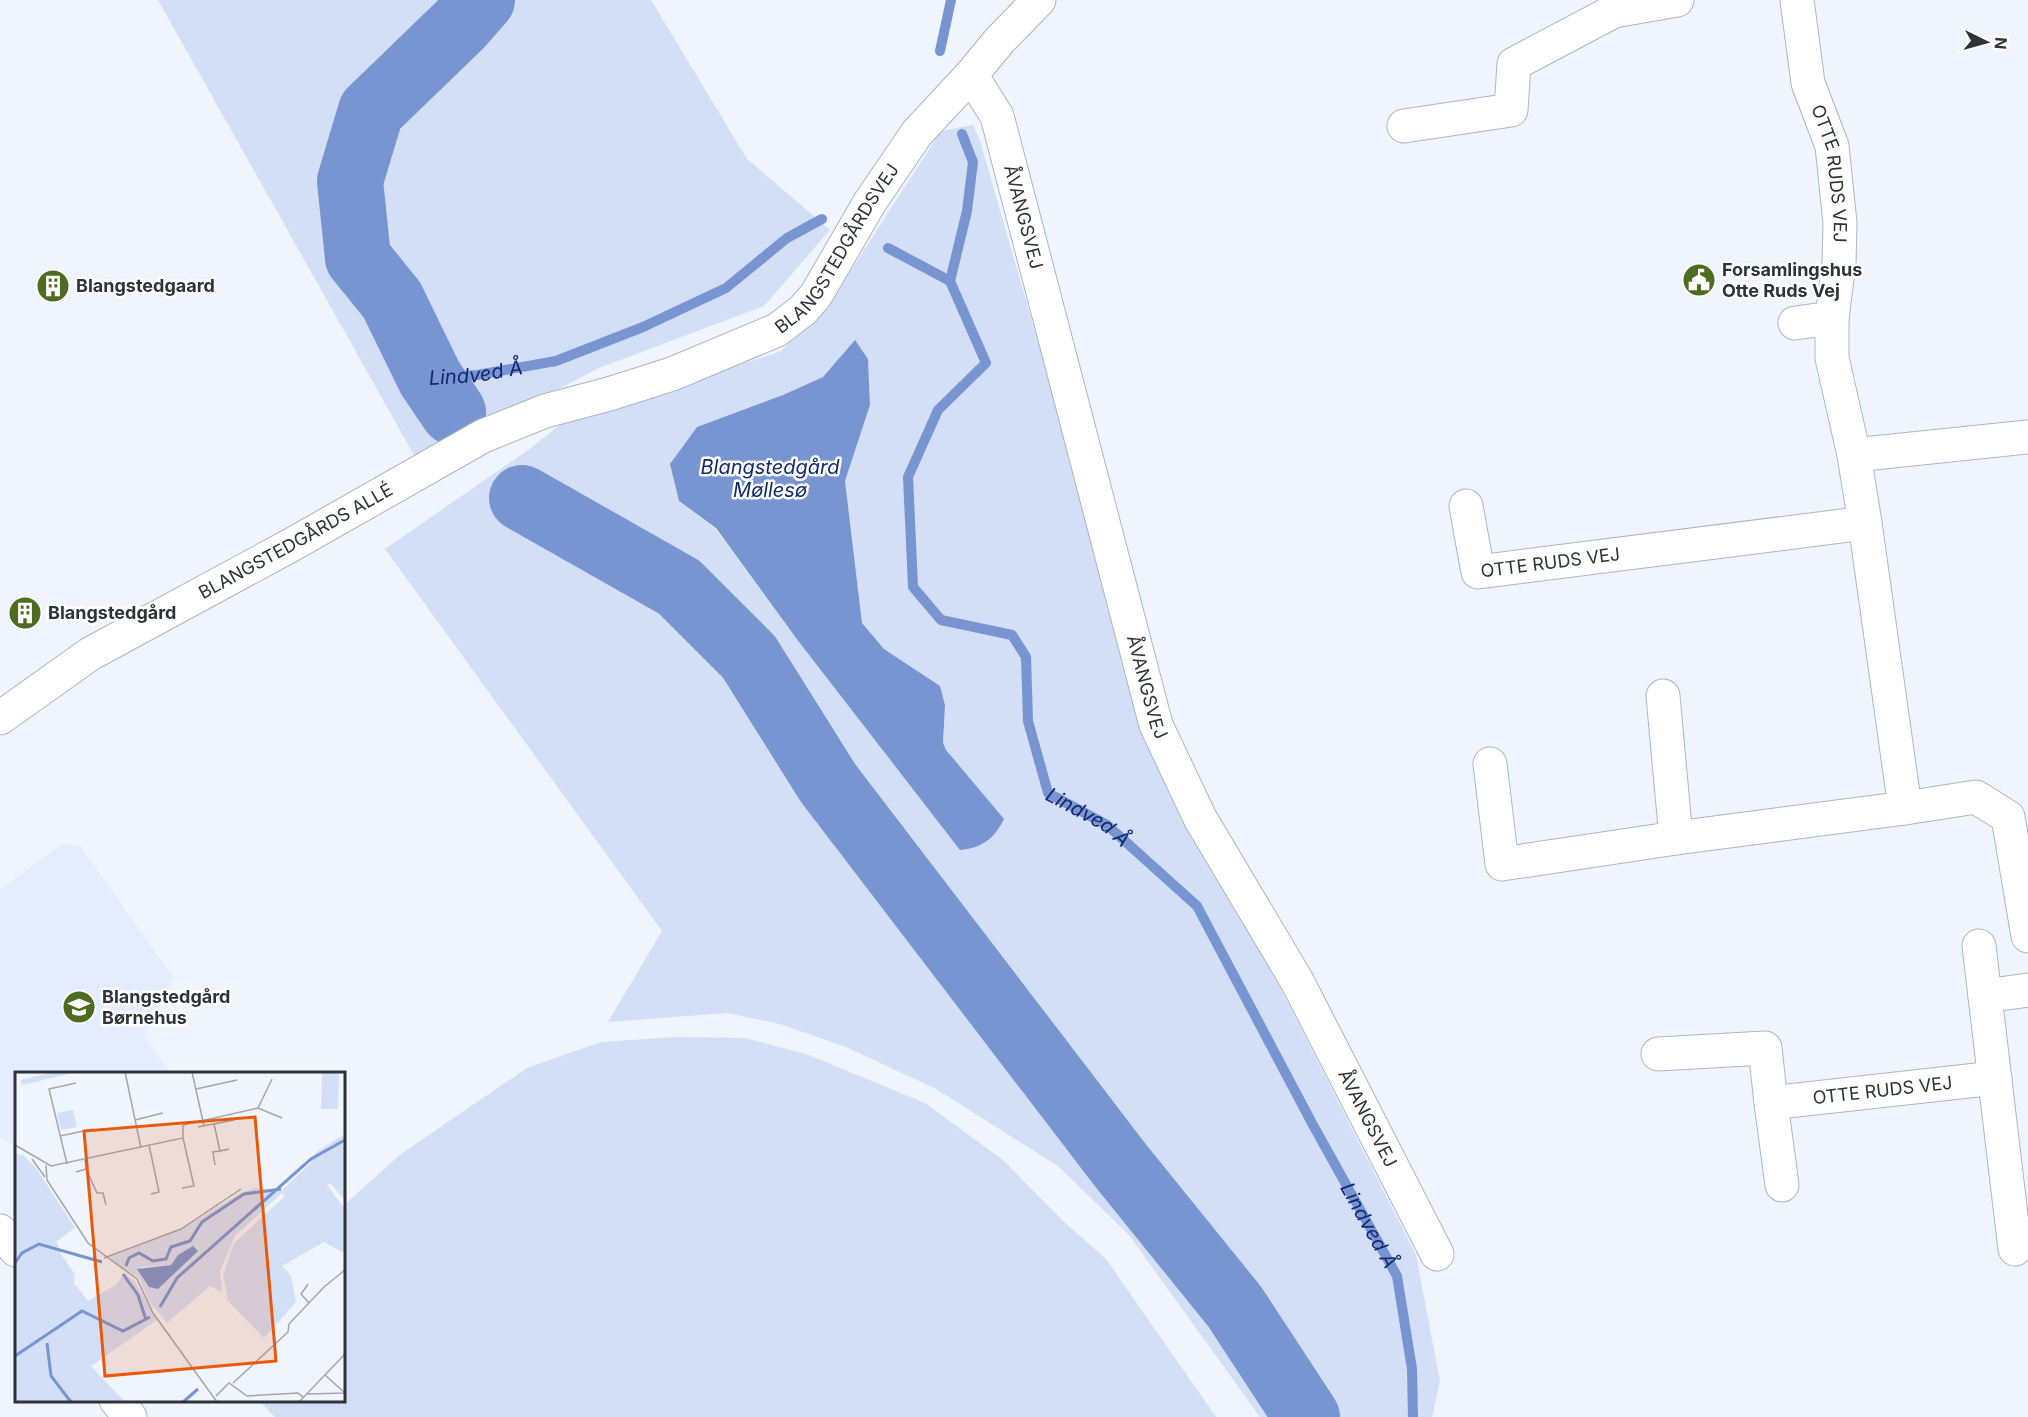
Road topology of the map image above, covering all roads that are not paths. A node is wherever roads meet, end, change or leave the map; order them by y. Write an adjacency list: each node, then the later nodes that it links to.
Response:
1 (1039, 0): 4 (street, BLANGSTEDGÅRDSVEJ)
2 (1677, 0): 5 (street)
3 (1797, 0): 6 (street, OTTE RUDS VEJ)
4 (971, 75): 8 (street, BLANGSTEDGÅRDSVEJ); 29 (street, ÅVANGSVEJ)
5 (1404, 126)
6 (1832, 318): 7 (street); 10 (street, OTTE RUDS VEJ)
7 (1795, 323)
8 (571, 404): 14 (street, BLANGSTEDGÅRDS ALLÉ)
9 (2028, 436): 10 (street)
10 (1854, 455): 12 (street, OTTE RUDS VEJ)
11 (1466, 506): 12 (street, OTTE RUDS VEJ)
12 (1865, 523): 16 (street, OTTE RUDS VEJ)
13 (1663, 696): 17 (street)
14 (0, 718)
15 (1490, 764): 17 (street)
16 (1905, 808): 17 (street); 18 (street)
17 (1676, 838)
18 (2028, 936)
19 (1979, 946): 21 (street)
20 (2028, 990): 21 (street)
21 (1985, 996): 23 (street)
22 (1659, 1054): 24 (street)
23 (1995, 1078): 24 (street, OTTE RUDS VEJ); 28 (street)
24 (1771, 1103): 25 (street)
25 (1782, 1185)
26 (0, 1231): 27 (street)
27 (15, 1249)
28 (2015, 1249)
29 (1437, 1254)
30 (117, 1402): 31 (street)
31 (130, 1417)

